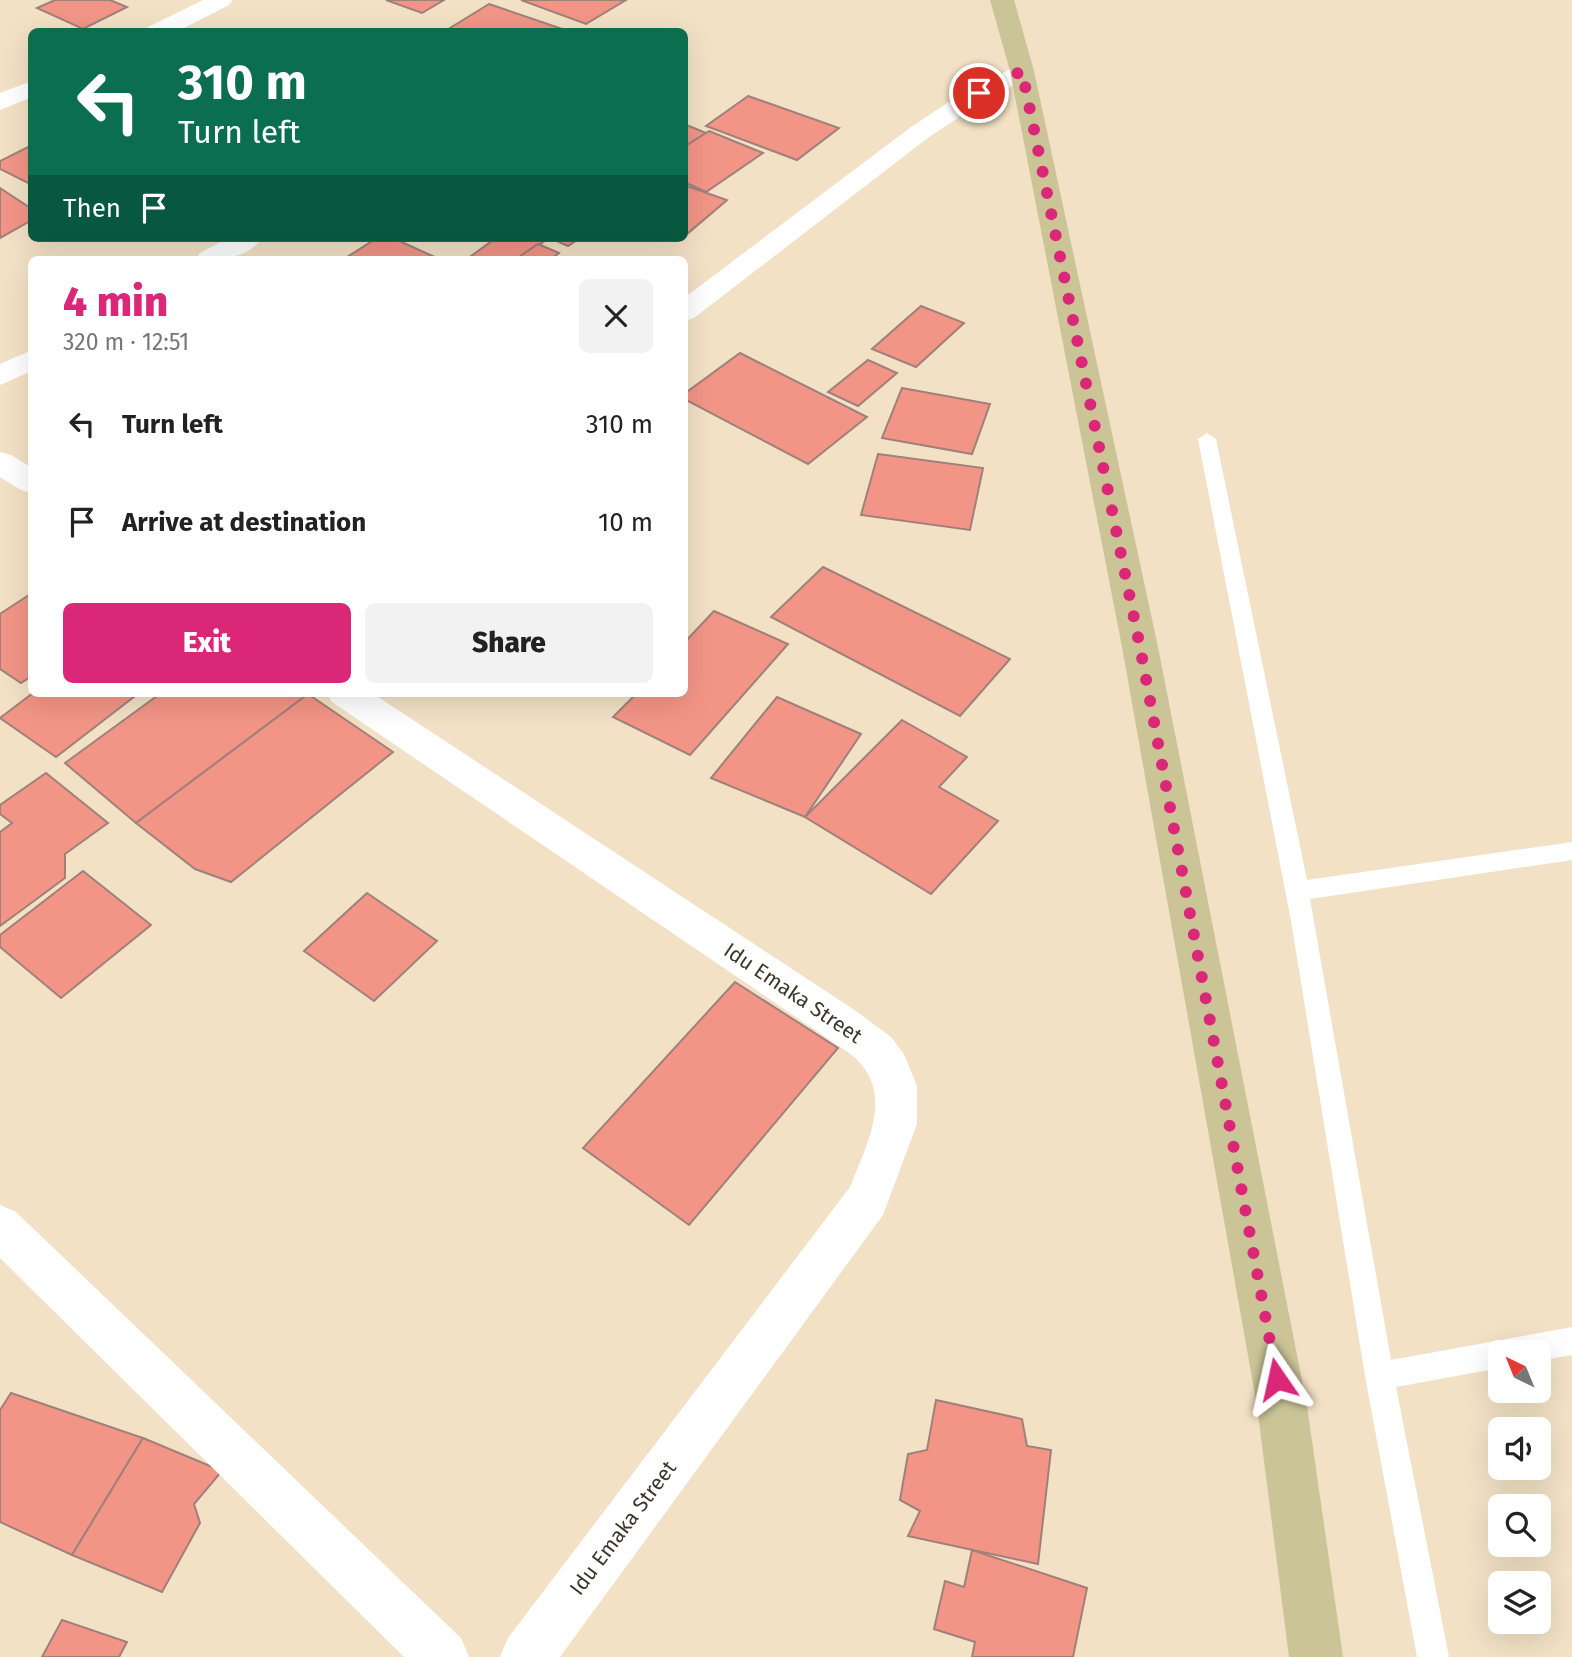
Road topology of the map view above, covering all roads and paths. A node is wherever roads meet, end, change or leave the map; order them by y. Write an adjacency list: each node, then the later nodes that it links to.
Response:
1 (221, 0): 3 (street)
2 (1002, 0): 4 (main road)
3 (164, 28)
4 (1022, 71): 9 (street); 25 (main road)
5 (28, 90): 6 (street)
6 (0, 102)
7 (241, 242): 8 (street)
8 (215, 256)
9 (688, 309)
10 (28, 361): 11 (street)
11 (0, 376)
12 (1208, 439): 17 (lane)
13 (0, 462): 14 (street)
14 (28, 480)
15 (351, 697): 24 (street, Idu Emaka Street)
16 (1572, 852): 17 (lane)
17 (1298, 891): 22 (lane)
18 (0, 1227): 23 (street)
19 (1572, 1340): 20 (lane)
20 (1551, 1344)
21 (1488, 1356): 22 (lane)
22 (1379, 1376): 26 (lane)
23 (442, 1657)
24 (527, 1657)
25 (1316, 1657)
26 (1433, 1657)

